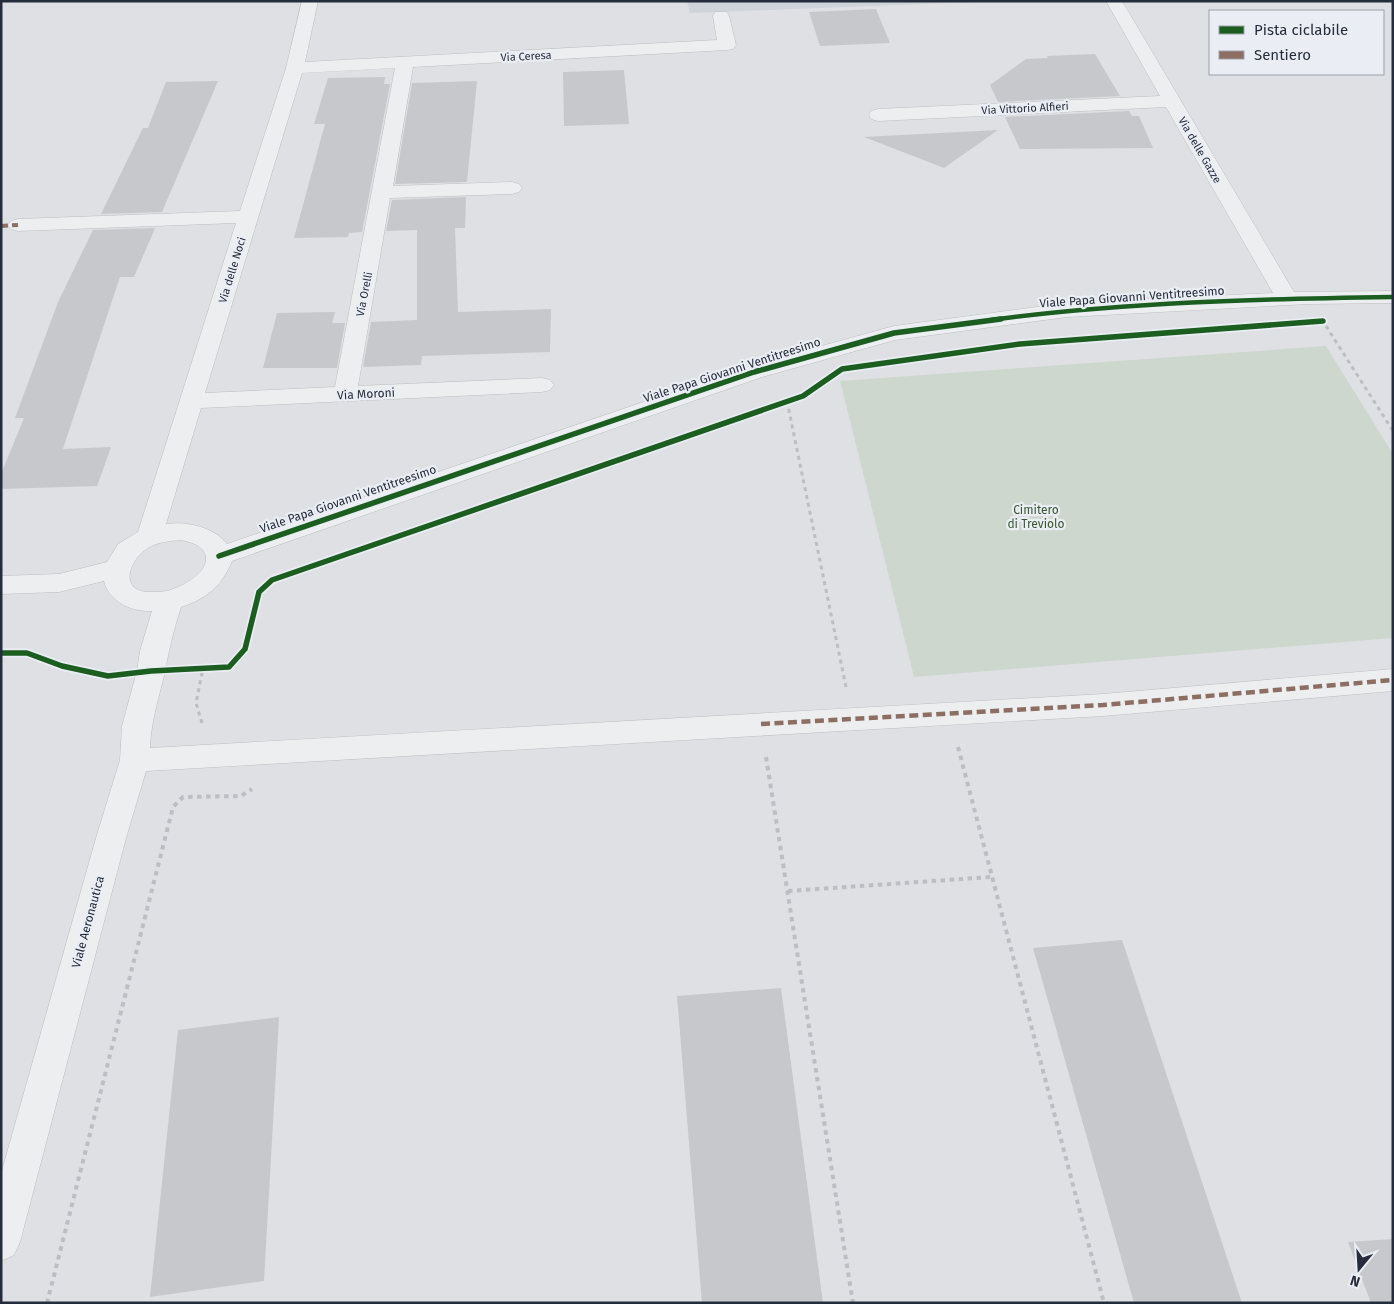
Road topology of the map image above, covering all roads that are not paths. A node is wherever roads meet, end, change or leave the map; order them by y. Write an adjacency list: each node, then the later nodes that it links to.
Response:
1 (310, 1): 5 (street, Via delle Noci)
2 (1114, 1): 6 (street, Via delle Gazze)
3 (721, 16): 4 (street, Via Ceresa)
4 (405, 62): 5 (street, Via Ceresa); 9 (street, Via Orelli)
5 (295, 68): 10 (street, Via delle Noci)
6 (1172, 101): 7 (street, Via Vittorio Alfieri); 13 (street, Via delle Gazze)
7 (878, 115)
8 (512, 188): 9 (street)
9 (383, 192): 15 (street, Via Orelli)
10 (248, 217): 11 (street); 16 (street, Via delle Noci)
11 (18, 225)
12 (1393, 297): 13 (street, Viale Papa Giovanni Ventitreesimo)
13 (1287, 299): 18 (street, Viale Papa Giovanni Ventitreesimo)
14 (542, 385): 15 (street, Via Moroni)
15 (345, 395): 16 (street, Via Moroni)
16 (190, 401): 17 (street, Via delle Noci)
17 (149, 537): 18 (street); 19 (street)
18 (219, 556): 21 (street)
19 (116, 569): 20 (street); 21 (street)
20 (1, 585)
21 (169, 601): 23 (street, Viale Aeronautica)
22 (1393, 680): 23 (street)
23 (135, 760): 24 (street, Viale Aeronautica)
24 (1, 1242)

